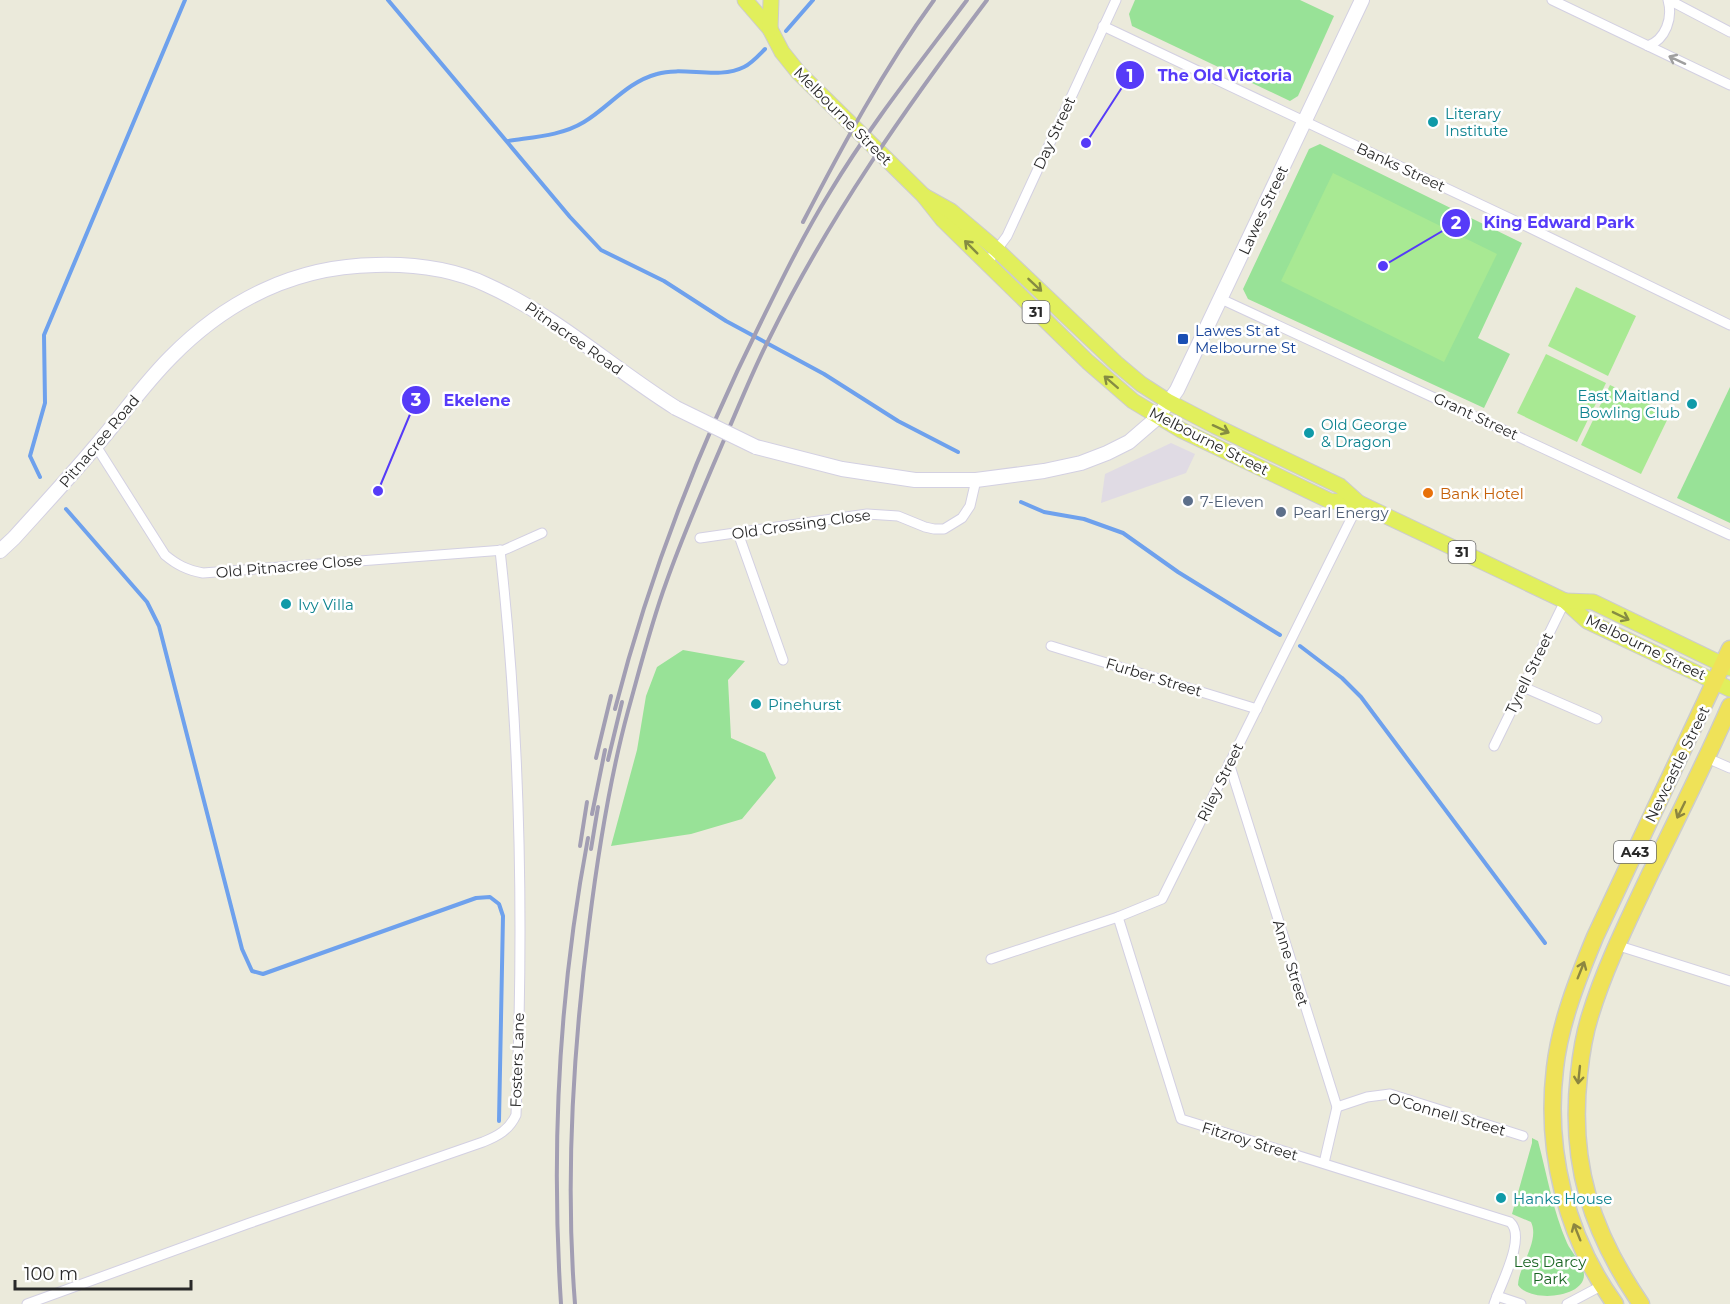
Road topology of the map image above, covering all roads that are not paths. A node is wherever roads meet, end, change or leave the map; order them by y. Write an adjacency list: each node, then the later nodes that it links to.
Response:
1 (745, 0): 8 (main road, Melbourne Street / 31)
2 (771, 0): 8 (main road)
3 (1116, 0): 7 (street, Day Street)
4 (1362, 0): 12 (main road, Lawes Street)
5 (1552, 0): 10 (street)
6 (1669, 0): 9 (street); 10 (street)
7 (1104, 26): 12 (street, Banks Street); 14 (street, Day Street)
8 (770, 29): 13 (main road, Melbourne Street / 31)
9 (1730, 32)
10 (1648, 46): 11 (street, one-way to 10)
11 (1730, 85)
12 (1305, 123): 16 (main road, Lawes Street); 17 (street, Banks Street)
13 (924, 196): 14 (main road, Melbourne Street / 31); 15 (main road, Melbourne Street / 31, one-way to 13)
14 (997, 250): 15 (street, Day Street); 18 (main road, Melbourne Street / 31, one-way to 18)
15 (987, 263): 19 (main road, Melbourne Street / 31, one-way to 15)
16 (1221, 299): 18 (main road, Lawes Street); 25 (street, Grant Street)
17 (1730, 324)
18 (1169, 402): 19 (main road, Lawes Street); 22 (main road, Melbourne Street / 31, one-way to 22)
19 (1158, 417): 21 (main road, Pitnacree Road); 22 (main road, Melbourne Street / 31)
20 (96, 446): 21 (main road, Pitnacree Road, bridge); 27 (main road, Pitnacree Road); 28 (street, Old Pitnacree Close)
21 (976, 480): 23 (street, Old Crossing Close)
22 (1359, 503): 29 (main road, Melbourne Street / 31); 37 (street, Riley Street)
23 (738, 533): 26 (street, Old Crossing Close); 32 (street)
24 (542, 534): 28 (street, Old Pitnacree Close)
25 (1730, 535)
26 (700, 538)
27 (0, 550)
28 (500, 550): 54 (street, Fosters Lane)
29 (1565, 601): 33 (main road, Melbourne Street / 31, one-way to 33); 34 (main road, Melbourne Street / 31); 35 (street, Tyrell Street)
30 (1052, 646): 37 (street, Furber Street)
31 (1730, 649): 33 (highway, Newcastle Street / A43)
32 (783, 660)
33 (1727, 667): 34 (highway, Newcastle Street / A43)
34 (1723, 685): 44 (highway, Newcastle Street / A43)
35 (1523, 687): 38 (street); 39 (street, Tyrell Street)
36 (1730, 706): 40 (highway, Newcastle Street / A43)
37 (1257, 709): 41 (street, Riley Street)
38 (1597, 719)
39 (1494, 746)
40 (1707, 758): 42 (street); 45 (highway, Newcastle Street / A43, one-way to 45)
41 (1229, 763): 43 (street, Riley Street); 48 (street, Anne Street)
42 (1730, 768)
43 (1118, 917): 46 (street, Riley Street); 50 (street, Fitzroy Street)
44 (1595, 937): 45 (highway); 52 (highway, Newcastle Street / A43, one-way to 44)
45 (1616, 945): 47 (street); 51 (highway, Newcastle Street / A43, one-way to 51)
46 (991, 959)
47 (1730, 981)
48 (1336, 1107): 49 (street, O'Connell Street); 50 (street, Anne Street)
49 (1522, 1136)
50 (1324, 1163): 53 (street, Fitzroy Street)
51 (1621, 1274): 52 (highway); 58 (highway, A43)
52 (1601, 1286): 56 (street); 57 (highway, A43)
53 (1495, 1300): 55 (street)
54 (27, 1304)
55 (1521, 1304)
56 (1567, 1304)
57 (1615, 1304)
58 (1641, 1304)

